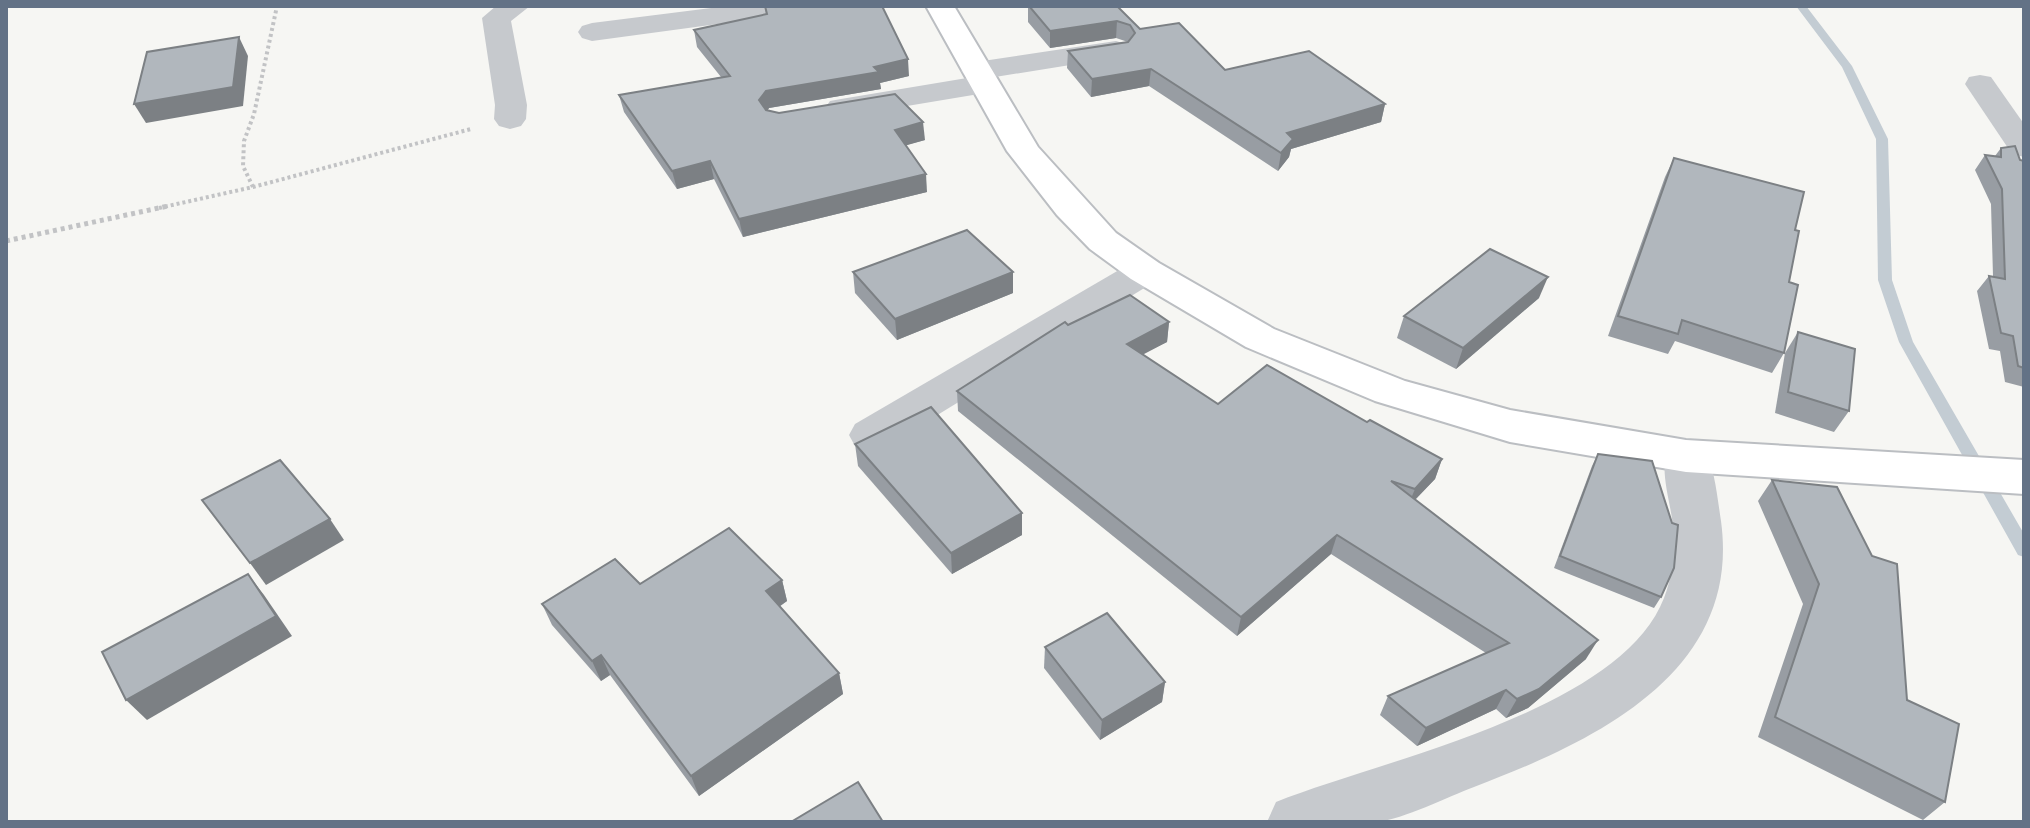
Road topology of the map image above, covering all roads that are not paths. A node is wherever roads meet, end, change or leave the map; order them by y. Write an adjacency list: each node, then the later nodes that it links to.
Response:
1 (516, 6): 9 (street)
2 (791, 6): 4 (street)
3 (940, 6): 6 (main road)
4 (592, 32)
5 (1116, 50): 6 (street)
6 (980, 78): 8 (street); 11 (main road)
7 (1980, 84): 10 (street)
8 (813, 113)
9 (510, 119)
10 (2024, 147)
11 (1145, 271): 12 (street); 13 (main road)
12 (871, 435)
13 (1686, 456): 14 (main road); 15 (street)
14 (2024, 477)
15 (1297, 822)

